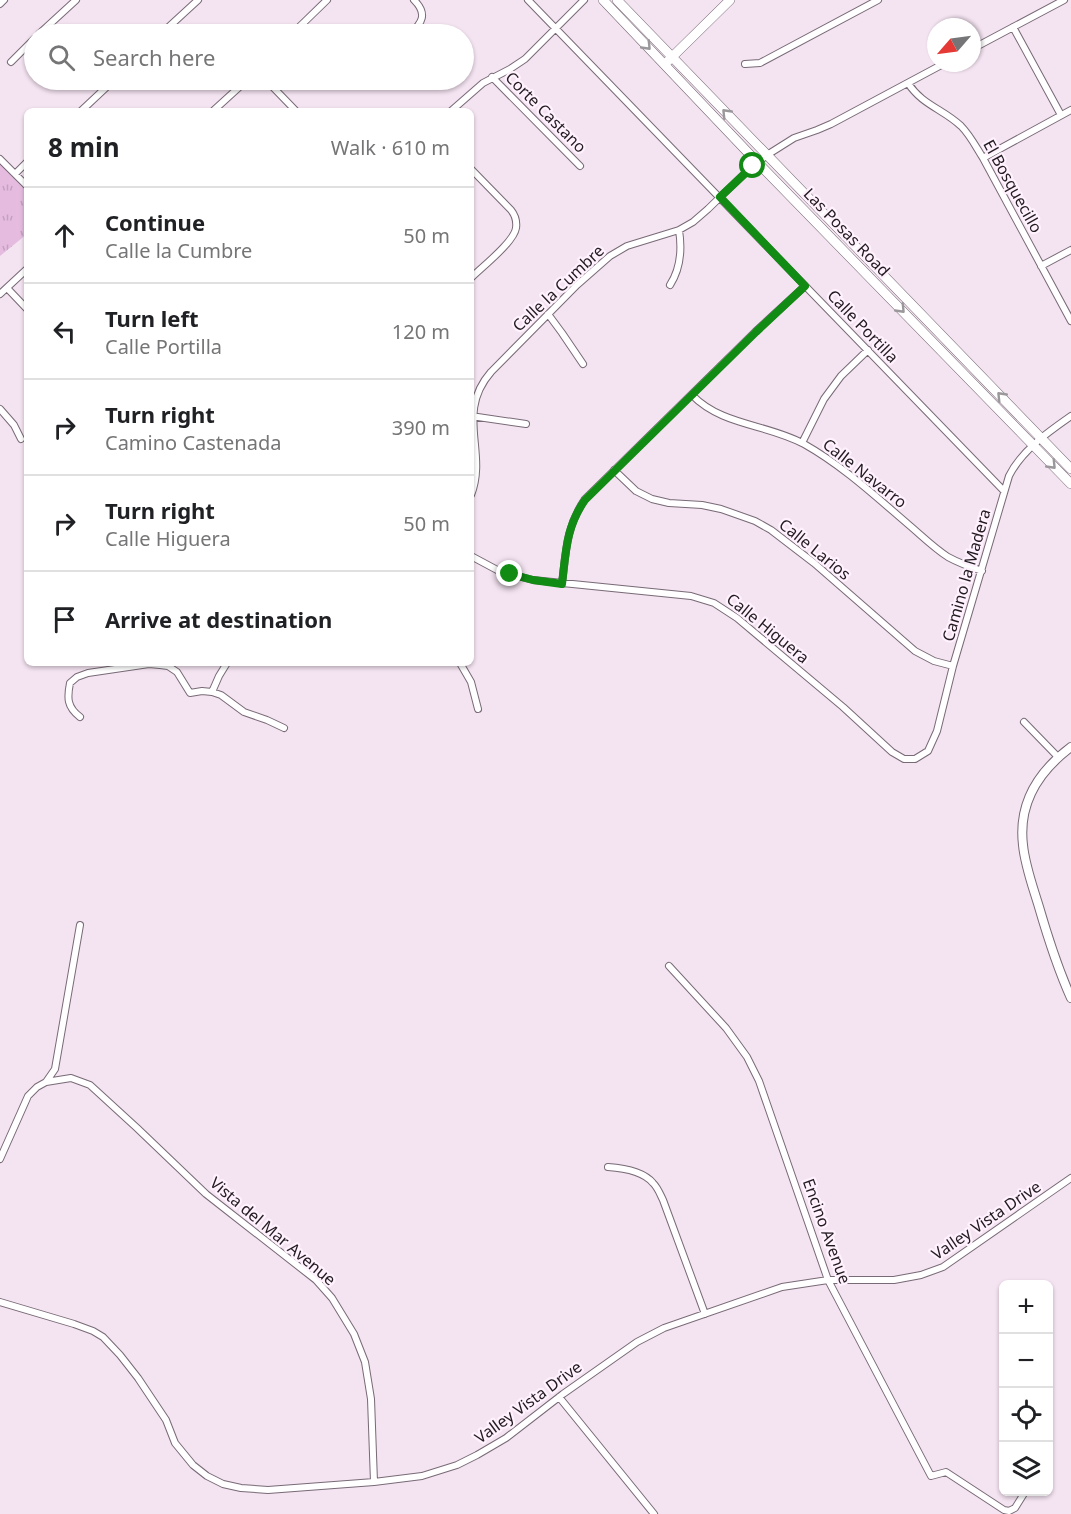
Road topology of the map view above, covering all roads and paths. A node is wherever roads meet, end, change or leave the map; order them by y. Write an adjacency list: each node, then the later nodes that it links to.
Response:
1 (4, 0): 13 (street)
2 (76, 0): 14 (street)
3 (198, 0): 15 (street)
4 (327, 0): 16 (street)
5 (414, 0): 17 (street)
6 (528, 0): 19 (street, Calle Portilla)
7 (584, 0): 19 (street)
8 (603, 0): 25 (main road, Las Posas Road, one-way to 25)
9 (617, 0): 22 (main road, Las Posas Road)
10 (730, 0): 22 (main road)
11 (878, 0): 24 (street)
12 (1064, 0): 18 (street)
13 (0, 4)
14 (50, 24)
15 (172, 24)
16 (302, 24)
17 (420, 24)
18 (1013, 27): 20 (street); 39 (street)
19 (555, 28): 27 (street); 49 (street, Calle Portilla)
20 (981, 44)
21 (24, 49): 23 (street)
22 (672, 57): 25 (main road); 40 (main road, Las Posas Road, one-way to 22)
23 (11, 62)
24 (745, 64)
25 (664, 65): 43 (main road, Las Posas Road)
26 (928, 72): 28 (street, Calle la Cumbre)
27 (492, 77): 32 (street); 45 (street, Corte Castano)
28 (908, 83): 40 (street, Calle la Cumbre); 41 (street, El Bosquecillo)
29 (103, 90): 34 (street)
30 (236, 90): 35 (street)
31 (276, 90): 36 (street)
32 (474, 90)
33 (474, 90): 37 (street)
34 (84, 108)
35 (216, 108)
36 (293, 108)
37 (454, 108)
38 (1071, 110): 39 (street)
39 (1061, 115): 41 (street)
40 (767, 155): 43 (street, Calle la Cumbre); 71 (main road, Las Posas Road, one-way to 40)
41 (983, 158): 52 (street, El Bosquecillo)
42 (0, 159): 47 (street)
43 (757, 162): 49 (street, Calle la Cumbre); 71 (main road, Las Posas Road, one-way to 71)
44 (24, 165): 47 (street)
45 (580, 166)
46 (474, 172): 54 (street)
47 (15, 174): 48 (street)
48 (24, 183)
49 (720, 197): 50 (street, Calle la Cumbre); 56 (street, Calle Portilla)
50 (679, 230): 55 (street); 60 (street, Calle la Cumbre)
51 (1071, 250): 52 (street)
52 (1041, 266): 61 (street, El Bosquecillo)
53 (24, 272): 57 (street)
54 (474, 275)
55 (670, 285)
56 (805, 286): 62 (street, Calle Portilla); 64 (street)
57 (7, 288): 58 (street); 59 (street)
58 (0, 294)
59 (24, 306)
60 (548, 314): 63 (street); 65 (street, Calle la Cumbre)
61 (1071, 321)
62 (868, 350): 73 (street); 78 (street, Calle Portilla)
63 (583, 363)
64 (692, 395): 73 (street, Calle Navarro); 75 (street)
65 (474, 407)
66 (0, 409): 70 (street)
67 (474, 416): 69 (street)
68 (1071, 416): 71 (street, Camino la Madera)
69 (526, 424)
70 (21, 439)
71 (1038, 442): 74 (main road, Las Posas Road); 76 (main road, Las Posas Road, one-way to 76); 78 (street, Camino la Madera)
72 (474, 443): 77 (street, Calle la Cumbre)
73 (802, 443): 80 (street, Calle Navarro)
74 (1071, 469)
75 (614, 470): 81 (street); 86 (street, Calle Larios)
76 (1071, 484)
77 (474, 487)
78 (1004, 491): 80 (street, Camino la Madera)
79 (474, 558): 81 (street, Calle Higuera)
80 (982, 571): 86 (street, Camino la Madera)
81 (562, 584): 94 (street, Calle Higuera)
82 (135, 666): 89 (street)
83 (168, 666): 87 (street)
84 (225, 666): 87 (street)
85 (462, 666): 88 (street)
86 (953, 666): 94 (street, Camino la Madera)
87 (212, 692): 91 (street)
88 (478, 709)
89 (80, 717)
90 (1024, 722): 93 (street)
91 (284, 728)
92 (1071, 747): 93 (street)
93 (1058, 757): 97 (street)
94 (915, 759)
95 (80, 925): 98 (street)
96 (669, 966): 102 (street, Encino Avenue)
97 (1071, 999)
98 (46, 1082): 99 (street); 106 (street, Vista del Mar Avenue)
99 (0, 1159)
100 (608, 1167): 104 (street)
101 (1071, 1178): 102 (street, Valley Vista Drive)
102 (828, 1280): 104 (street, Valley Vista Drive); 107 (street, Encino Avenue)
103 (0, 1302): 106 (street, Valley Vista Drive)
104 (705, 1314): 105 (street, Valley Vista Drive)
105 (559, 1397): 106 (street, Valley Vista Drive); 108 (street)
106 (374, 1482)
107 (1022, 1496)
108 (654, 1514)

